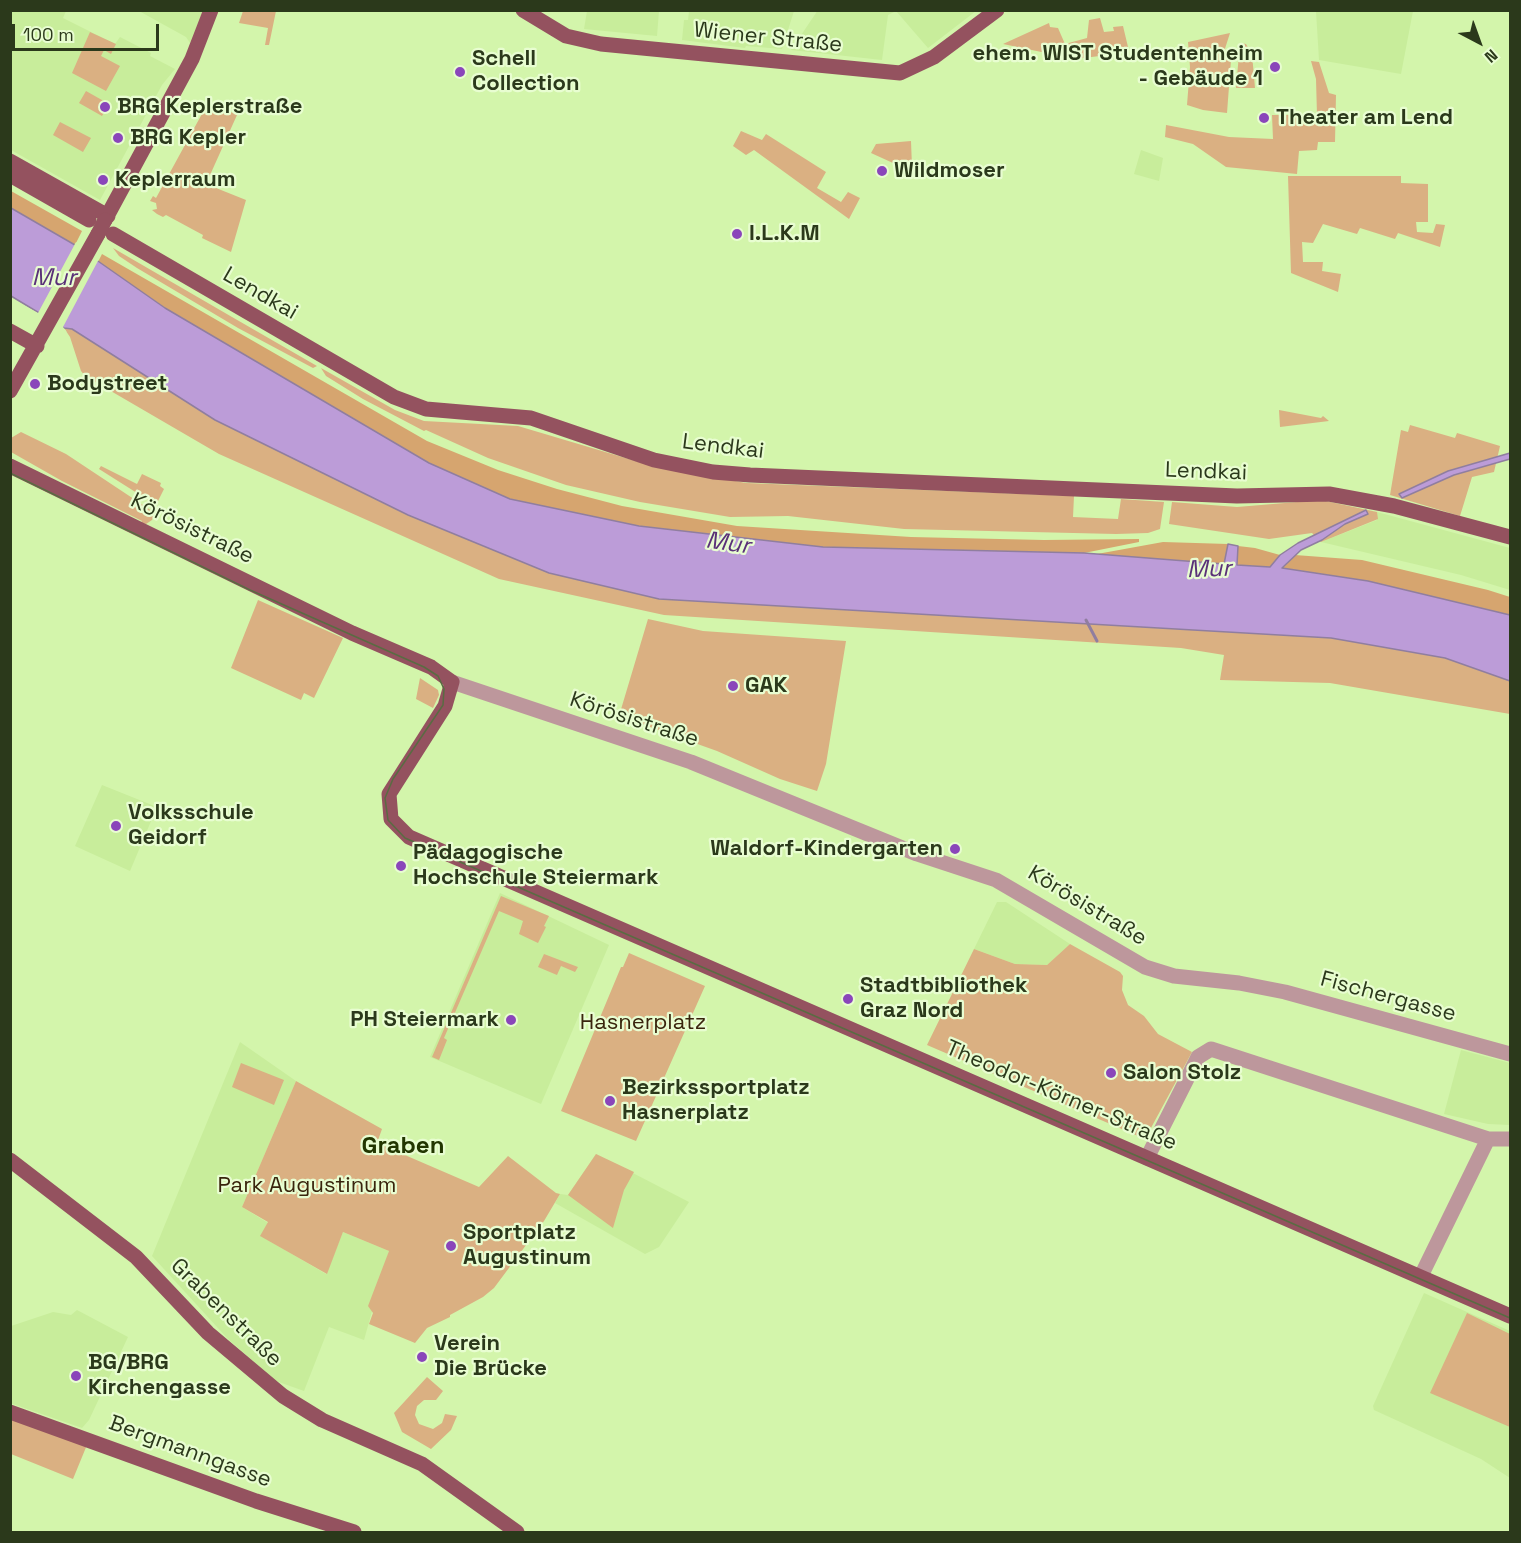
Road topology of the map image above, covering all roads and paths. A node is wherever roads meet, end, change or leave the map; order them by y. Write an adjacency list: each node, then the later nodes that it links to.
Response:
1 (211, 10): 6 (main road)
2 (524, 10): 3 (main road, Wiener Straße)
3 (997, 10)
4 (10, 161): 6 (main road)
5 (10, 175): 7 (main road)
6 (106, 218): 10 (main road, bridge)
7 (89, 220)
8 (113, 234): 13 (main road, Lendkai)
9 (10, 331): 10 (main road)
10 (37, 346): 11 (main road)
11 (10, 392)
12 (10, 466): 14 (main road, Körösistraße)
13 (1510, 537)
14 (452, 682): 15 (street, Körösistraße); 19 (main road, Theodor-Körner-Straße)
15 (1252, 985): 16 (street, Fischergasse)
16 (1510, 1054)
17 (1488, 1139): 18 (street); 19 (street); 21 (street)
18 (1510, 1139)
19 (1147, 1158): 21 (main road, Theodor-Körner-Straße)
20 (10, 1160): 25 (main road, Grabenstraße)
21 (1421, 1276): 22 (main road, Theodor-Körner-Straße)
22 (1510, 1316)
23 (10, 1412): 24 (main road, Bergmanngasse)
24 (354, 1533)
25 (517, 1533)

